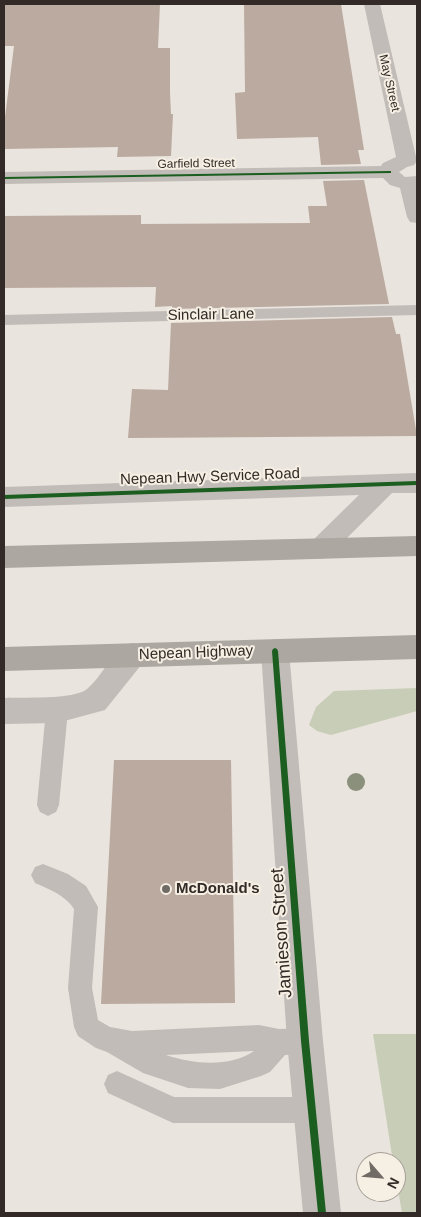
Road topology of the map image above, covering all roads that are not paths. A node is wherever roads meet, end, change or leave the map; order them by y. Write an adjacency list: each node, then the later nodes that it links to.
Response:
1 (372, 4): 2 (street, May Street)
2 (412, 163): 3 (street)
3 (389, 172): 4 (street, Garfield Street); 5 (street)
4 (4, 178)
5 (413, 183): 6 (street)
6 (417, 217)
7 (417, 310): 8 (lane, Sinclair Lane)
8 (4, 320)
9 (417, 483): 10 (street, Nepean Hwy Service Road)
10 (386, 484): 11 (street, Nepean Hwy Service Road); 13 (street)
11 (4, 497)
12 (417, 546): 13 (highway)
13 (321, 548): 14 (highway)
14 (4, 557)
15 (417, 646): 16 (highway, Nepean Highway)
16 (275, 651): 17 (highway, Nepean Highway); 24 (street, Jamieson Street)
17 (132, 655): 18 (highway, Nepean Highway); 19 (street)
18 (4, 659)
19 (56, 710): 20 (street); 21 (lane)
20 (4, 711)
21 (48, 805)
22 (43, 876): 23 (lane)
23 (105, 1039): 24 (lane); 24 (lane)
24 (292, 1041): 26 (street, Jamieson Street)
25 (117, 1084): 26 (lane)
26 (312, 1110): 27 (street, Jamieson Street)
27 (322, 1213)

